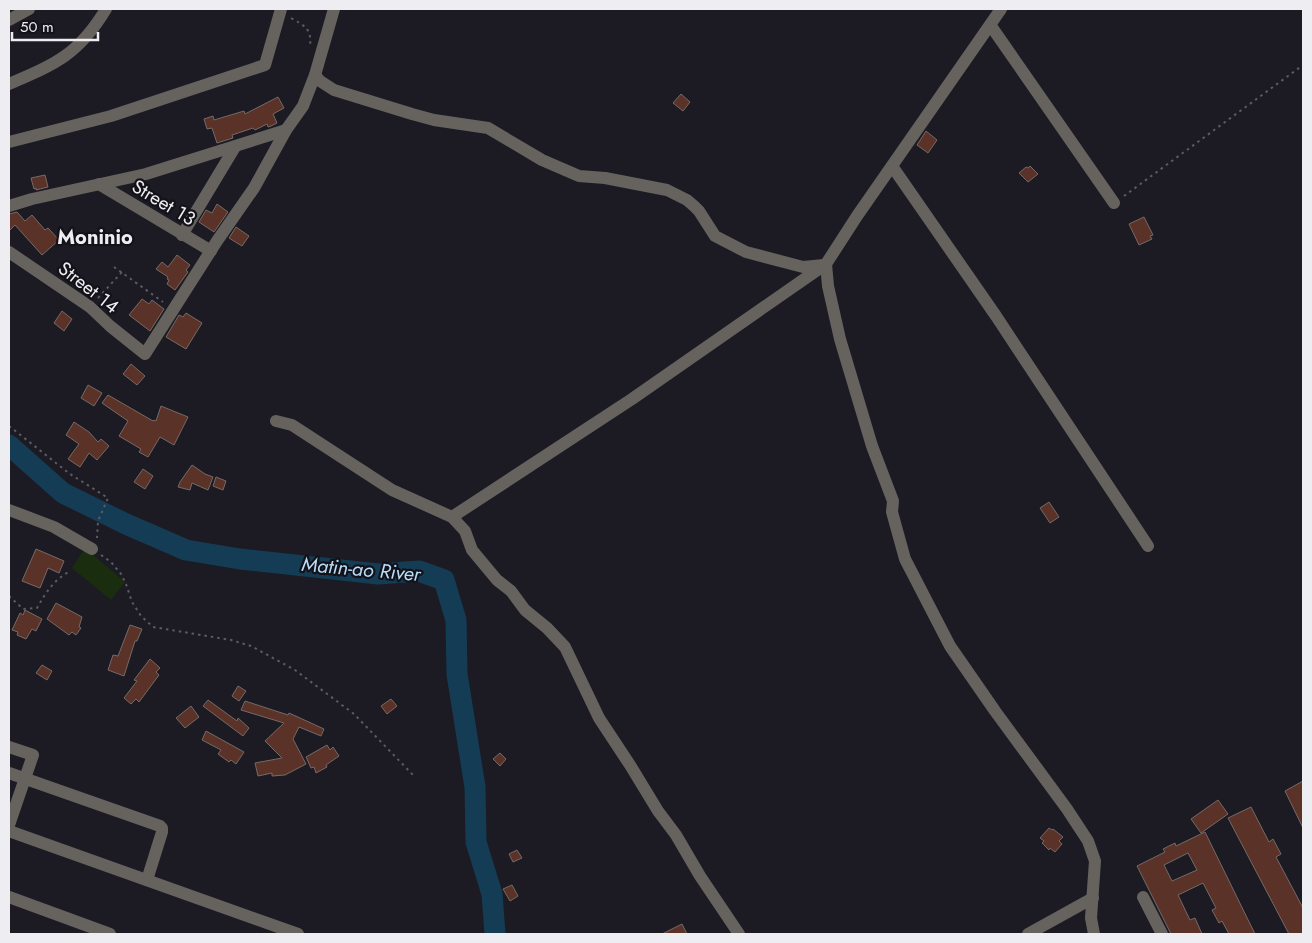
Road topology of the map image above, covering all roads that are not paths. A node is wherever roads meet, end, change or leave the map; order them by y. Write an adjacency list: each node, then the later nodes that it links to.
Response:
1 (29, 9): 6 (street)
2 (106, 9): 9 (street)
3 (334, 9): 8 (street)
4 (1001, 9): 7 (street)
5 (279, 10): 11 (street)
6 (9, 20)
7 (991, 26): 13 (street); 15 (street)
8 (315, 75): 10 (street); 20 (street)
9 (9, 84)
10 (286, 130): 12 (street); 18 (street)
11 (9, 142)
12 (235, 147): 14 (street); 17 (street)
13 (892, 166): 20 (street); 24 (street)
14 (99, 184): 16 (street); 17 (street, Street 13)
15 (1114, 203)
16 (9, 206)
17 (182, 235): 18 (street, Street 13)
18 (210, 251): 19 (street, Street 14)
19 (9, 252)
20 (826, 264): 23 (street); 34 (street)
21 (276, 421): 23 (street)
22 (9, 510): 25 (street)
23 (452, 517): 37 (street)
24 (1148, 546)
25 (92, 549)
26 (9, 747): 28 (street)
27 (9, 774): 28 (street)
28 (25, 779): 29 (street); 31 (street)
29 (9, 825)
30 (9, 831): 31 (street)
31 (148, 880): 36 (street)
32 (9, 897): 35 (street)
33 (1143, 897): 40 (street)
34 (1093, 898): 38 (street); 39 (street)
35 (110, 934)
36 (298, 934)
37 (739, 934)
38 (1028, 934)
39 (1094, 934)
40 (1162, 934)

